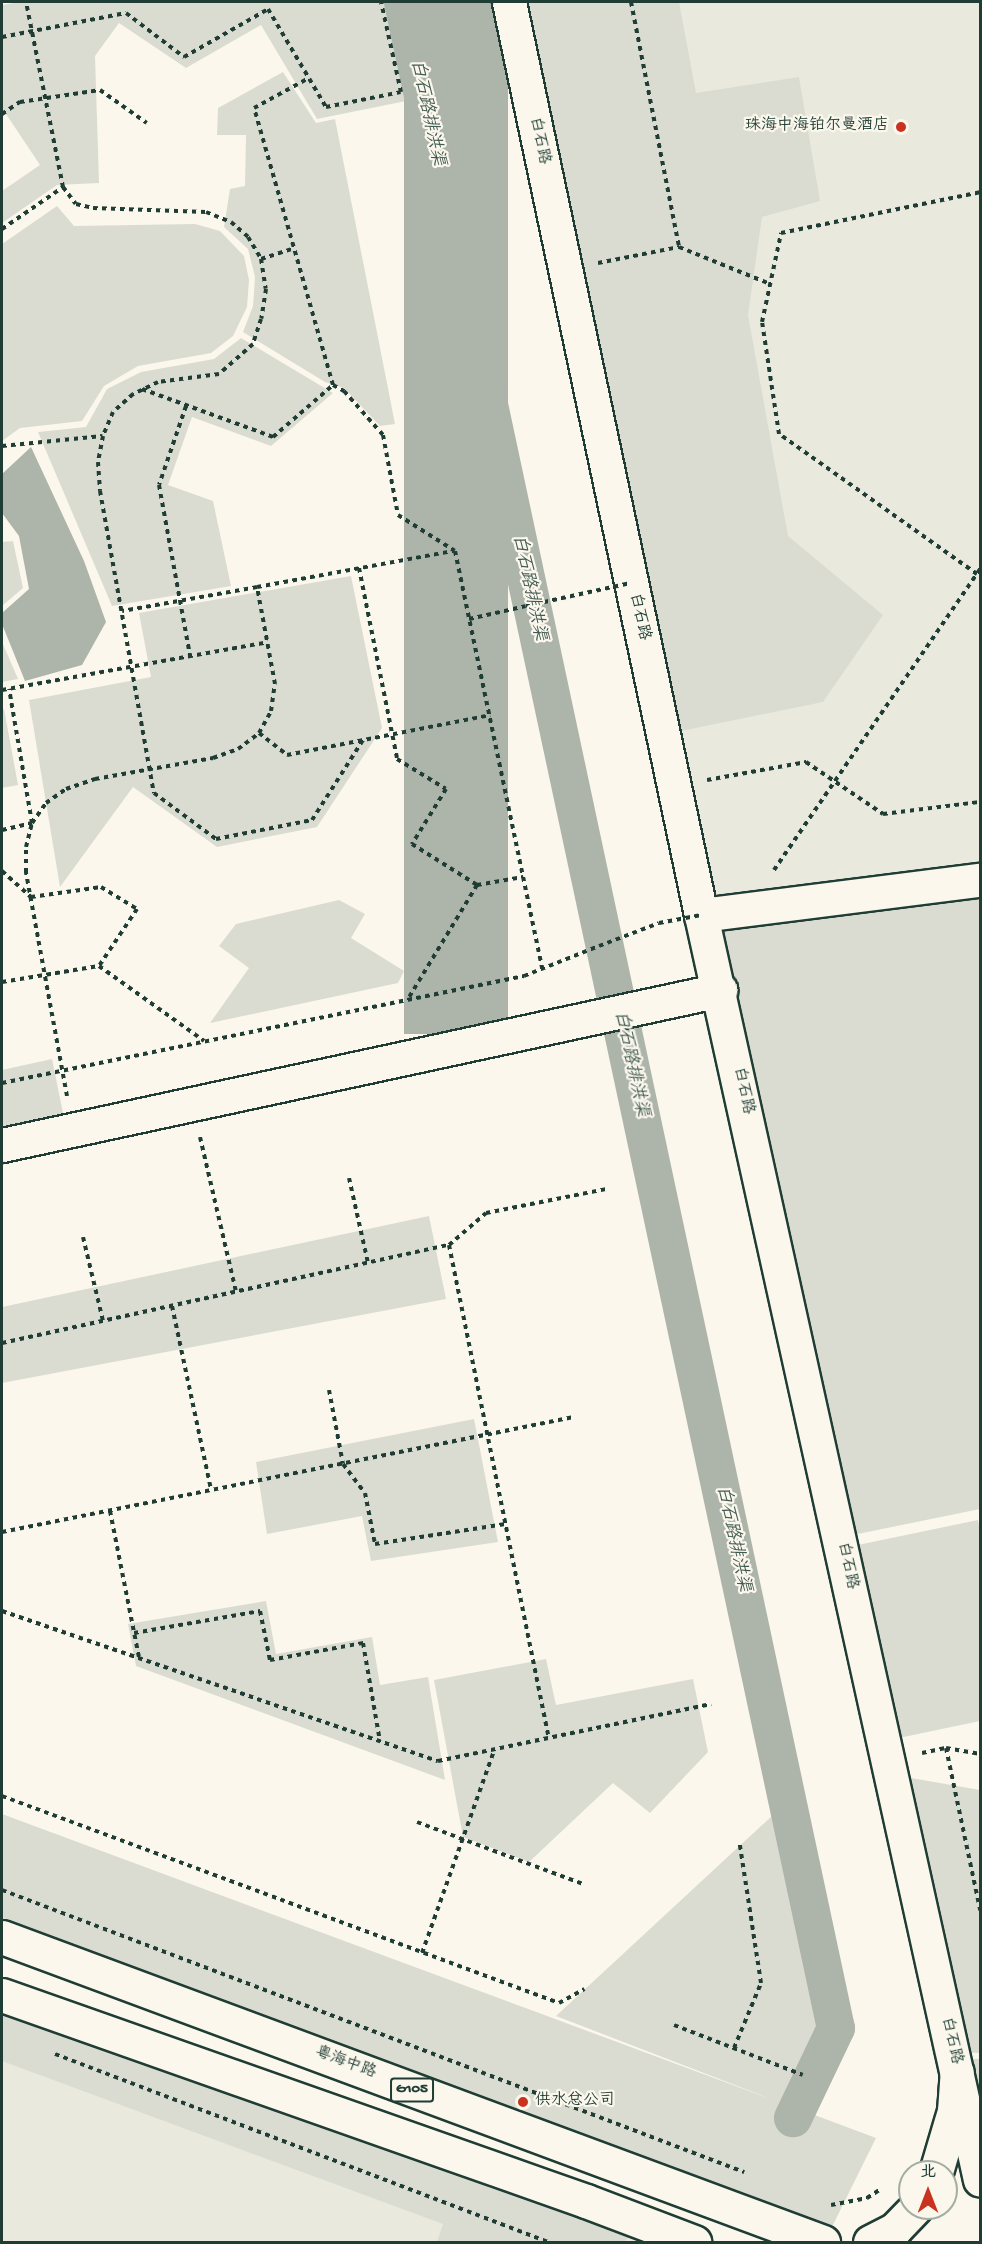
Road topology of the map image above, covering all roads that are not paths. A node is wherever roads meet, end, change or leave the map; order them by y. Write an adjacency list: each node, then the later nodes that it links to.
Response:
1 (508, 2): 3 (main road, 白石路)
2 (981, 880): 3 (main road)
3 (701, 915): 4 (main road, 白石路)
4 (708, 992): 5 (main road); 8 (main road, 白石路)
5 (2, 1145)
6 (2, 1936): 13 (main road, 粤海中路 / G105)
7 (2, 1995): 12 (main road)
8 (957, 2073): 9 (main road); 10 (main road, 白石路)
9 (940, 2160)
10 (981, 2180)
11 (904, 2220): 14 (main road)
12 (694, 2242)
13 (823, 2242)
14 (870, 2242)

